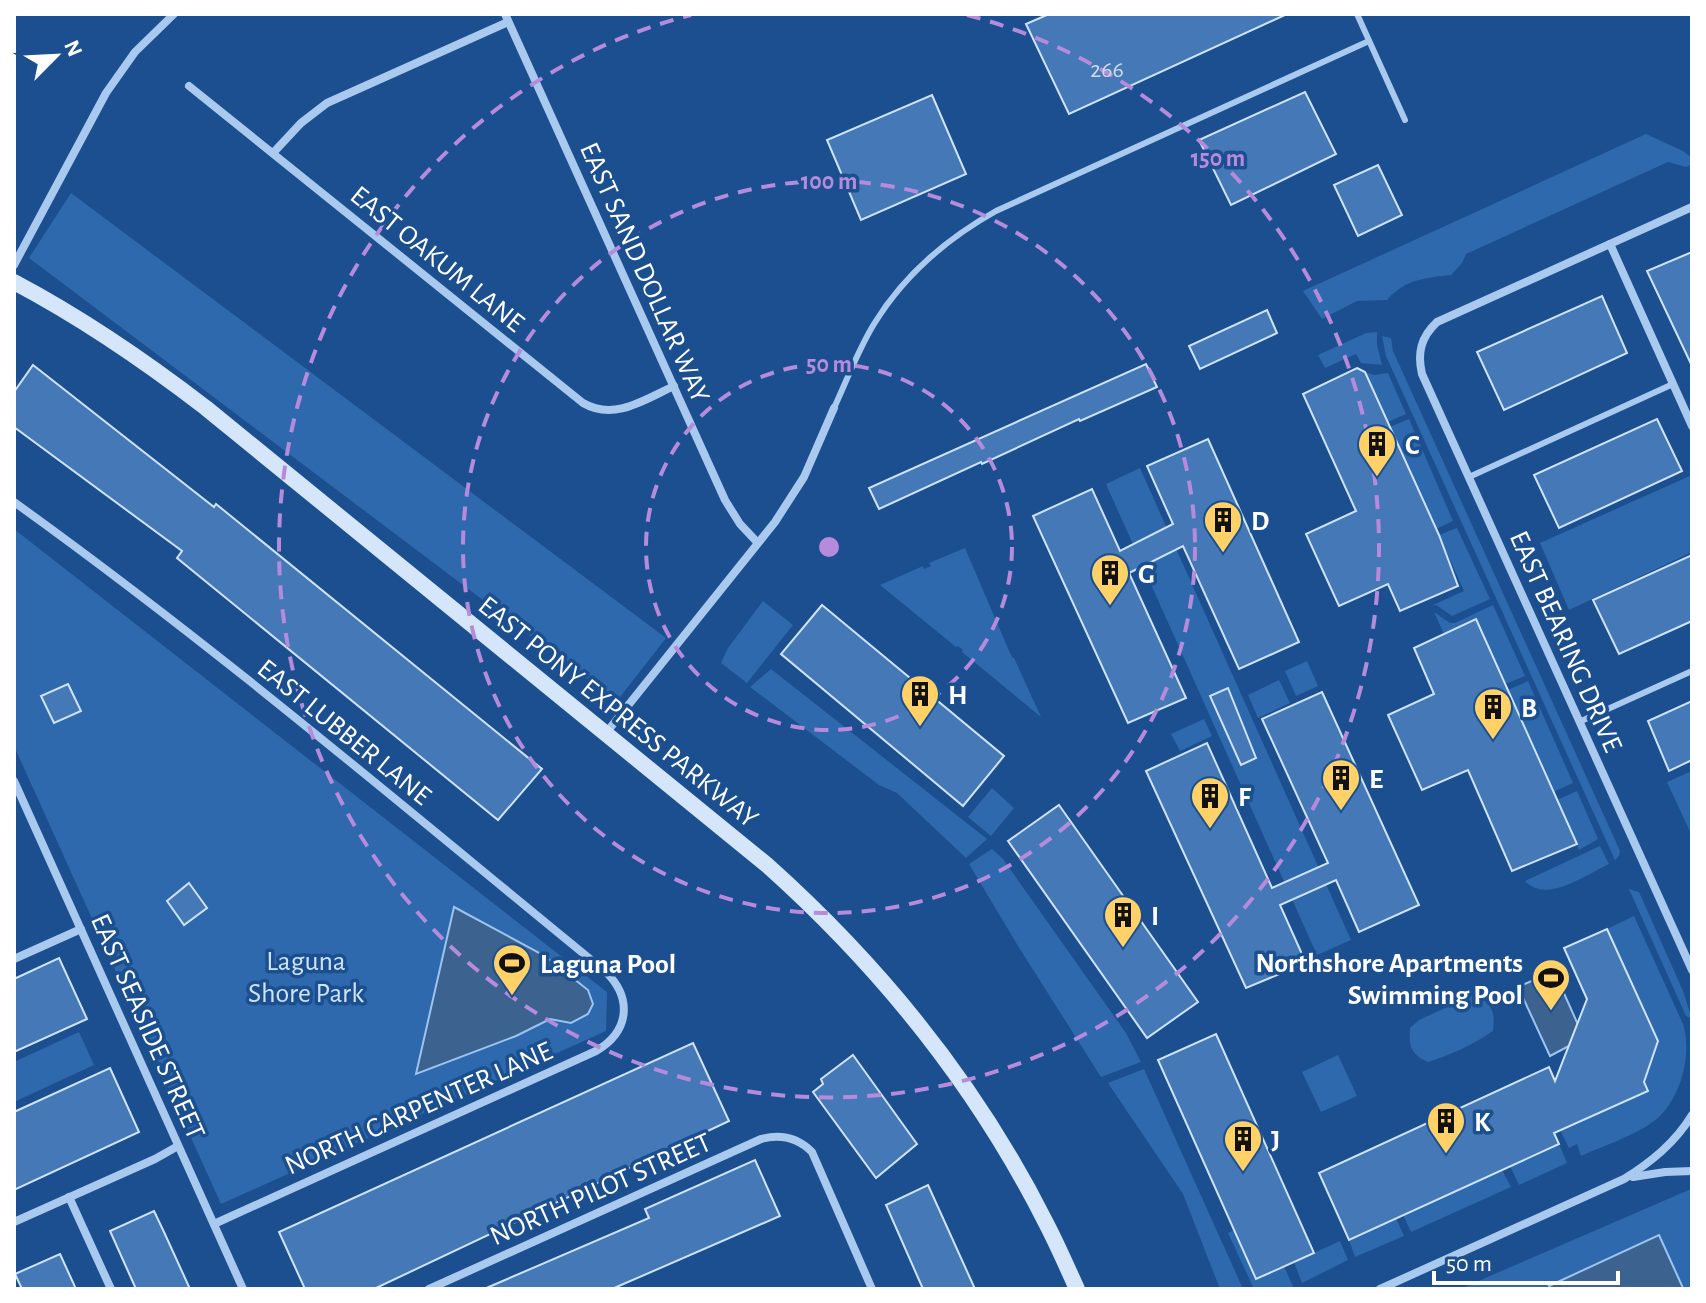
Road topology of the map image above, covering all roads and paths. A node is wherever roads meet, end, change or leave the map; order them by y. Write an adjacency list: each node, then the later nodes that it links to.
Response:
1 (174, 14): 10 (street)
2 (1357, 14): 4 (lane)
3 (506, 18): 7 (street); 13 (street, EAST SAND DOLLAR WAY)
4 (1369, 41): 6 (lane); 14 (lane)
5 (189, 86): 7 (street, EAST OAKUM LANE)
6 (1405, 120)
7 (273, 153): 13 (street, EAST OAKUM LANE)
8 (1692, 207): 9 (street)
9 (1610, 244): 12 (street); 16 (street, EAST BEARING DRIVE)
10 (14, 265)
11 (14, 282): 21 (main road, EAST PONY EXPRESS PARKWAY)
12 (1673, 384): 15 (street); 16 (lane)
13 (674, 386): 18 (street, EAST SAND DOLLAR WAY)
14 (834, 408): 18 (street)
15 (1692, 426)
16 (1469, 477): 20 (street, EAST BEARING DRIVE)
17 (14, 502): 26 (street, EAST LUBBER LANE)
18 (757, 542): 21 (street)
19 (1692, 671): 20 (lane)
20 (1579, 722): 25 (street, EAST BEARING DRIVE)
21 (606, 733): 38 (main road, EAST PONY EXPRESS PARKWAY)
22 (14, 781): 23 (street, EAST SEASIDE STREET)
23 (81, 929): 24 (street); 28 (street, EAST SEASIDE STREET)
24 (14, 959)
25 (1691, 966)
26 (624, 1014): 33 (street, NORTH CARPENTER LANE)
27 (1692, 1115): 30 (street)
28 (178, 1146): 31 (street); 33 (street, EAST SEASIDE STREET)
29 (1692, 1171): 30 (street)
30 (1624, 1179): 39 (street)
31 (69, 1197): 32 (street); 34 (street)
32 (14, 1222)
33 (214, 1224): 35 (street, EAST SEASIDE STREET)
34 (111, 1289)
35 (243, 1289)
36 (429, 1289): 37 (street, NORTH PILOT STREET)
37 (872, 1289)
38 (1077, 1289)
39 (1380, 1289)

